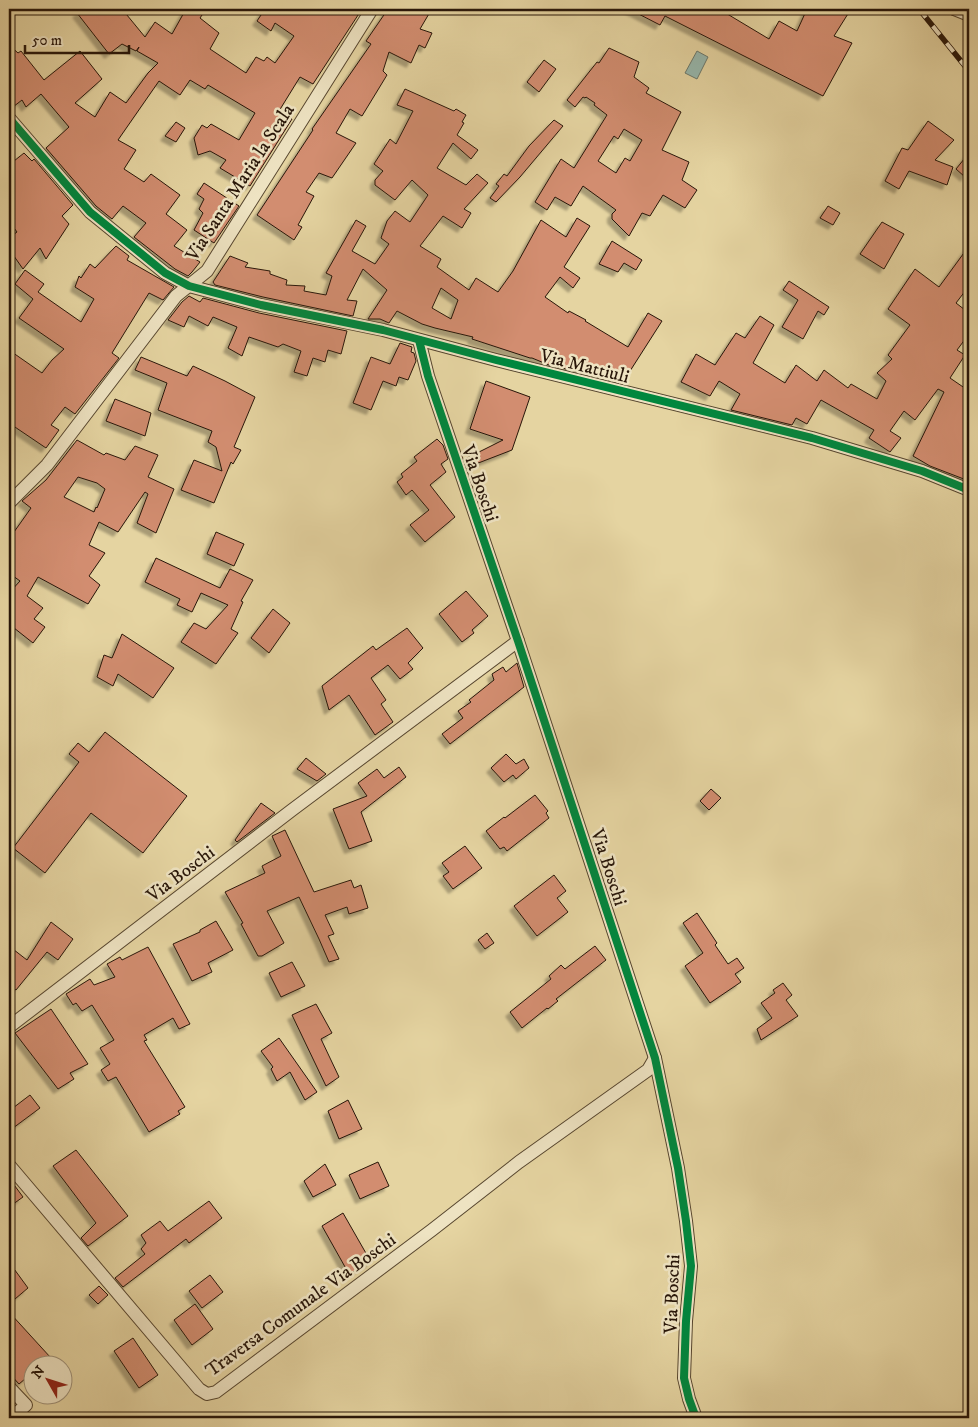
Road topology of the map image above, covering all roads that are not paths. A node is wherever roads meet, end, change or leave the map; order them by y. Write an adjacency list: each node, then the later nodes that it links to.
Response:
1 (372, 9): 5 (street, Via Santa Maria la Scala)
2 (954, 9): 3 (street)
3 (969, 15)
4 (9, 118): 5 (street, Via Mattiuli)
5 (190, 286): 6 (street, Via Mattiuli); 8 (street, Via Santa Maria la Scala)
6 (418, 340): 7 (street, Via Mattiuli); 9 (street, Via Boschi)
7 (969, 490)
8 (9, 503)
9 (518, 641): 10 (street, Via Boschi); 11 (street, Via Boschi)
10 (9, 1027)
11 (655, 1058): 12 (street, Traversa Comunale Via Boschi); 15 (street, Via Boschi)
12 (9, 1165)
13 (9, 1387): 14 (street)
14 (11, 1418)
15 (696, 1418)

